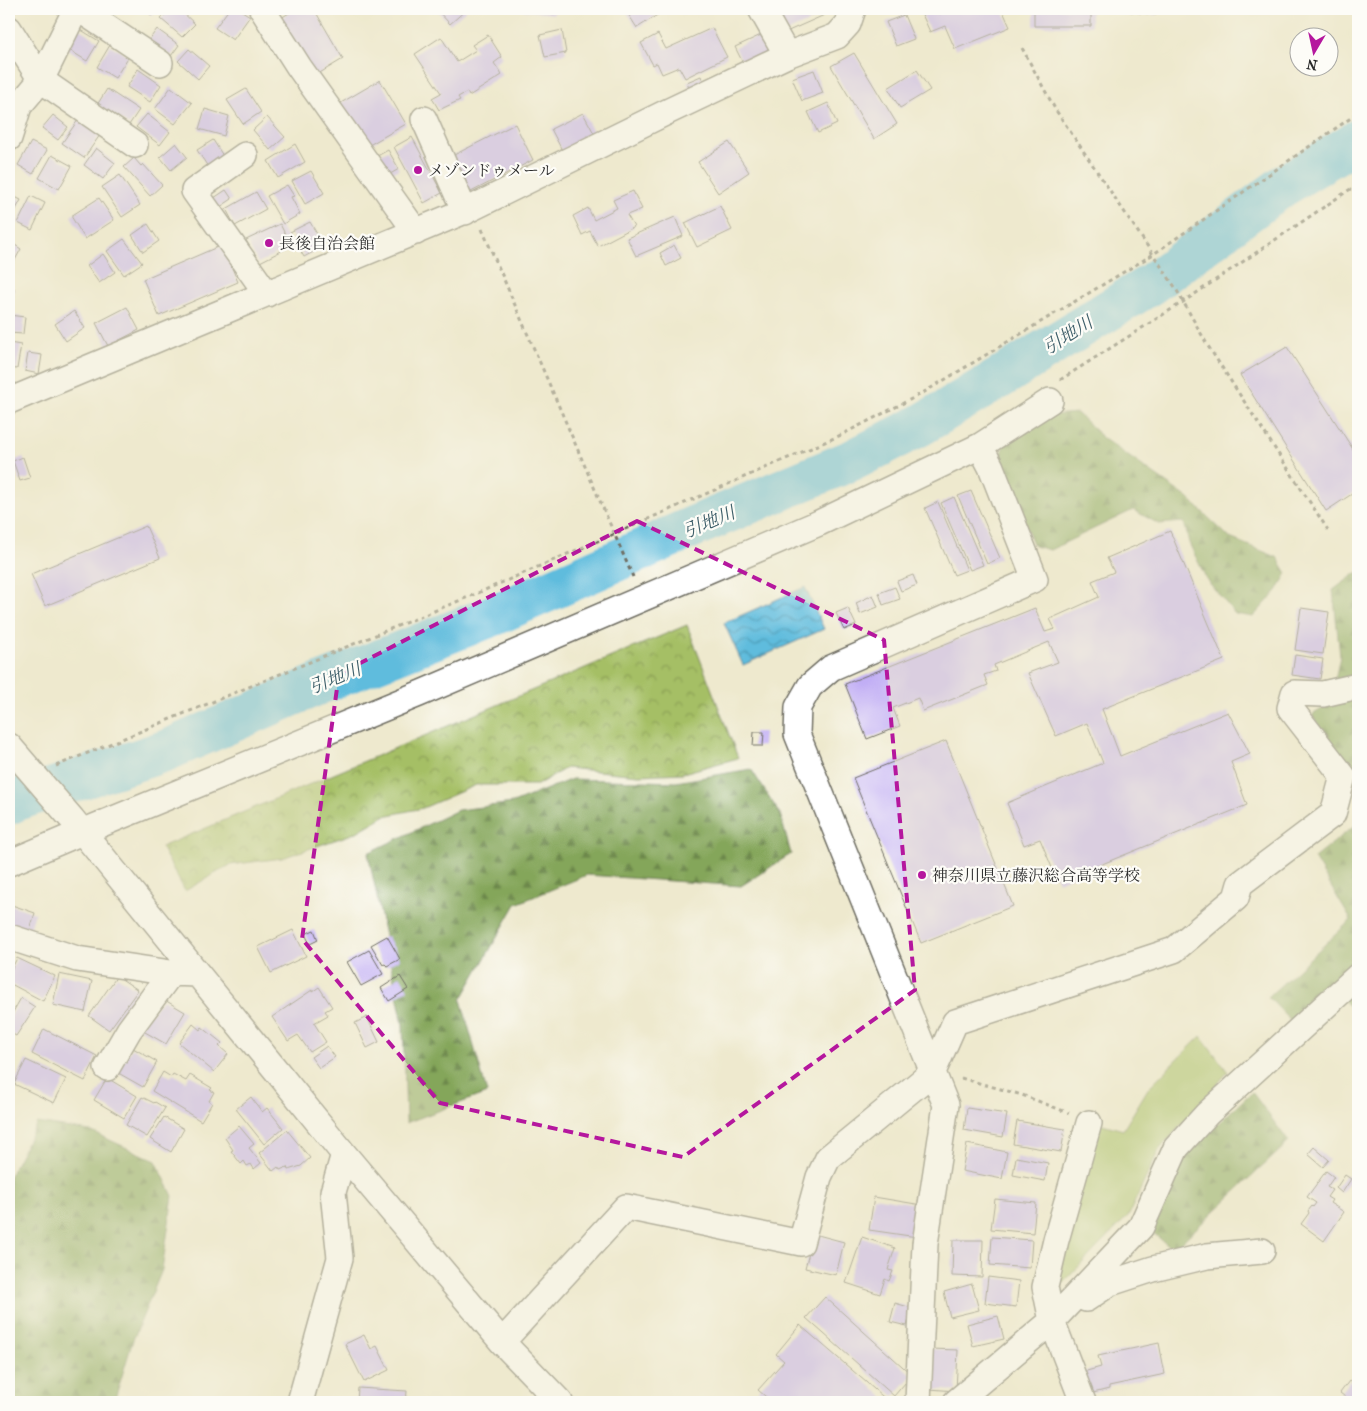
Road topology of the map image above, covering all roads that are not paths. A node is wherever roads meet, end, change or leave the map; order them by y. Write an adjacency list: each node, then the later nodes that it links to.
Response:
1 (77, 9): 7 (street); 8 (street)
2 (262, 9): 14 (street)
3 (761, 9): 6 (street)
4 (853, 9): 6 (street)
5 (9, 29): 8 (street)
6 (787, 55): 13 (street)
7 (160, 63)
8 (41, 80): 10 (street); 11 (street)
9 (424, 118): 13 (street)
10 (9, 138)
11 (134, 145)
12 (245, 155): 15 (street)
13 (472, 218): 14 (street)
14 (416, 232): 15 (street)
15 (267, 294): 16 (street)
16 (9, 401)
17 (1050, 401): 18 (street)
18 (980, 446): 21 (street); 28 (street)
19 (1358, 686): 28 (street)
20 (9, 746): 21 (street)
21 (77, 826): 22 (street); 25 (street)
22 (9, 864)
23 (9, 937): 24 (street)
24 (171, 973): 25 (street); 27 (street)
25 (196, 974): 30 (street)
26 (1358, 976): 32 (street)
27 (107, 1068)
28 (933, 1072): 33 (street); 36 (street)
29 (1089, 1123): 32 (street)
30 (344, 1154): 33 (street); 34 (street)
31 (1262, 1251): 32 (street)
32 (1052, 1321): 37 (street); 38 (street)
33 (502, 1342): 35 (street)
34 (300, 1402)
35 (560, 1402)
36 (918, 1402)
37 (956, 1402)
38 (1083, 1402)

